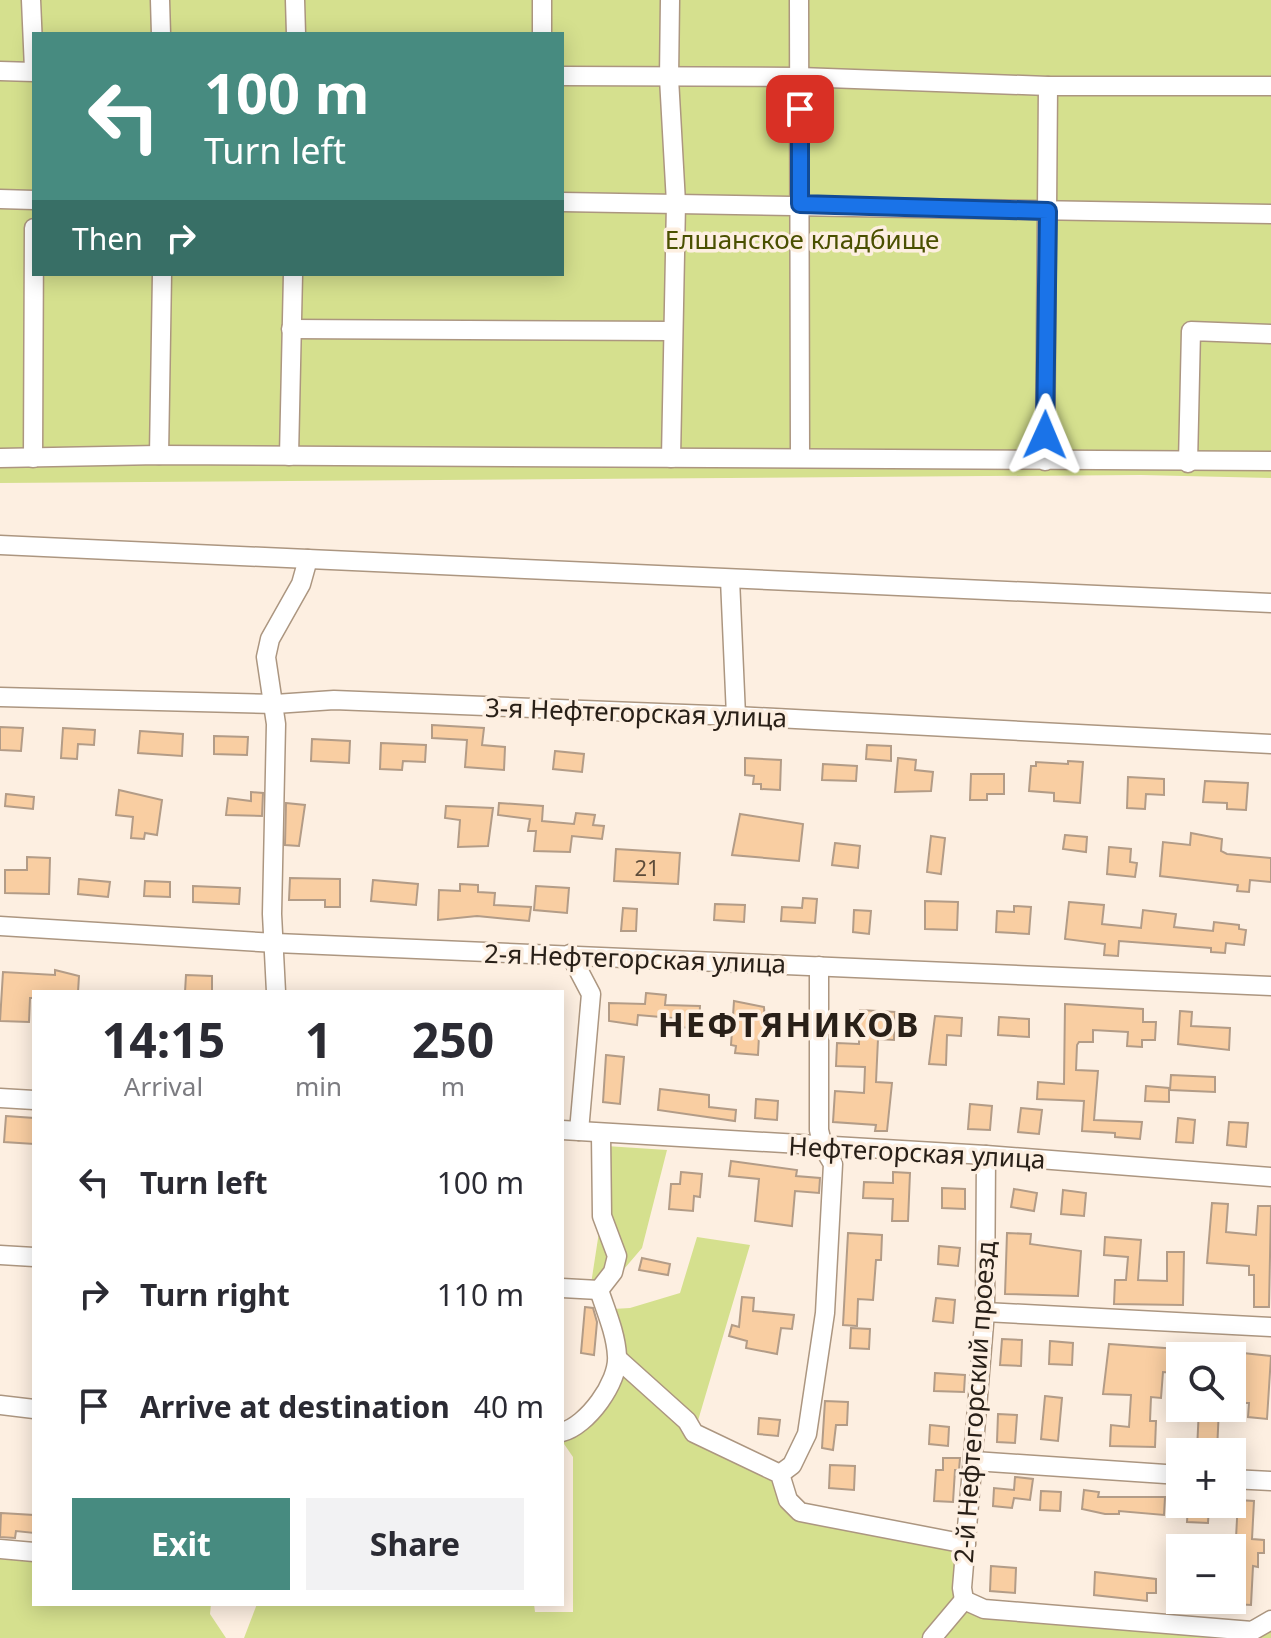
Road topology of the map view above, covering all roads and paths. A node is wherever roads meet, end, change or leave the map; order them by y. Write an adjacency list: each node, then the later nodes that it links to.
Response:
1 (31, 0): 7 (street)
2 (160, 0): 8 (street)
3 (295, 0): 9 (street)
4 (542, 0): 10 (street)
5 (670, 0): 15 (street)
6 (799, 0): 14 (street)
7 (32, 32)
8 (161, 32)
9 (296, 32)
10 (542, 32)
11 (32, 70): 12 (street)
12 (0, 71)
13 (564, 76): 15 (street)
14 (800, 77): 15 (street); 16 (street); 22 (street)
15 (669, 78): 21 (street)
16 (1048, 86): 17 (street); 23 (street)
17 (1271, 86)
18 (0, 199): 19 (street)
19 (32, 200)
20 (564, 202): 21 (street)
21 (676, 203): 22 (street); 29 (street)
22 (800, 204): 23 (street); 33 (street)
23 (1048, 211): 24 (street); 37 (street)
24 (1271, 214)
25 (34, 276): 35 (street)
26 (162, 276): 31 (street)
27 (293, 276): 28 (street)
28 (291, 329): 29 (street); 32 (street)
29 (671, 331): 36 (street)
30 (1271, 334): 39 (street)
31 (159, 455): 32 (street); 35 (street)
32 (289, 456): 36 (street)
33 (800, 457): 36 (street); 37 (street)
34 (0, 458): 35 (street)
35 (33, 458)
36 (671, 458)
37 (1045, 461): 39 (street)
38 (1271, 461): 39 (street)
39 (1188, 463)
40 (0, 545): 41 (street)
41 (308, 559): 42 (street); 45 (street)
42 (730, 579): 43 (street); 46 (street)
43 (1271, 603)
44 (0, 697): 45 (street, 3-я Нефтегорская улица)
45 (275, 704): 46 (street, 3-я Нефтегорская улица); 49 (street)
46 (736, 716): 47 (street, 3-я Нефтегорская улица)
47 (1271, 744)
48 (0, 926): 49 (street, 2-я Нефтегорская улица)
49 (276, 943): 50 (street, 2-я Нефтегорская улица); 53 (street)
50 (570, 954): 51 (street, 2-я Нефтегорская улица); 56 (street)
51 (819, 966): 52 (street, 2-я Нефтегорская улица); 58 (street)
52 (1271, 986)
53 (276, 990)
54 (0, 1098): 55 (street)
55 (32, 1100)
56 (570, 1131): 57 (street, Нефтегорская улица)
57 (601, 1135): 58 (street, Нефтегорская улица); 64 (street)
58 (823, 1147): 59 (street, Нефтегорская улица); 72 (street)
59 (986, 1155): 60 (street, Нефтегорская улица); 65 (street, 2-й Нефтегорский проезд)
60 (1271, 1177)
61 (0, 1255): 62 (street)
62 (32, 1257)
63 (564, 1288): 64 (street)
64 (599, 1290): 67 (street)
65 (985, 1312): 66 (street); 71 (street, 2-й Нефтегорский проезд)
66 (1271, 1327)
67 (618, 1359): 70 (street); 72 (street)
68 (0, 1405): 69 (street)
69 (32, 1409)
70 (565, 1431)
71 (974, 1461): 73 (street); 76 (street, 2-й Нефтегорский проезд)
72 (780, 1474): 76 (street)
73 (1166, 1474)
74 (1246, 1480): 75 (street)
75 (1271, 1481)
76 (966, 1544): 79 (street, 2-й Нефтегорский проезд)
77 (0, 1549): 78 (street)
78 (32, 1552)
79 (964, 1600): 80 (street); 81 (street)
80 (1270, 1622)
81 (932, 1638)

